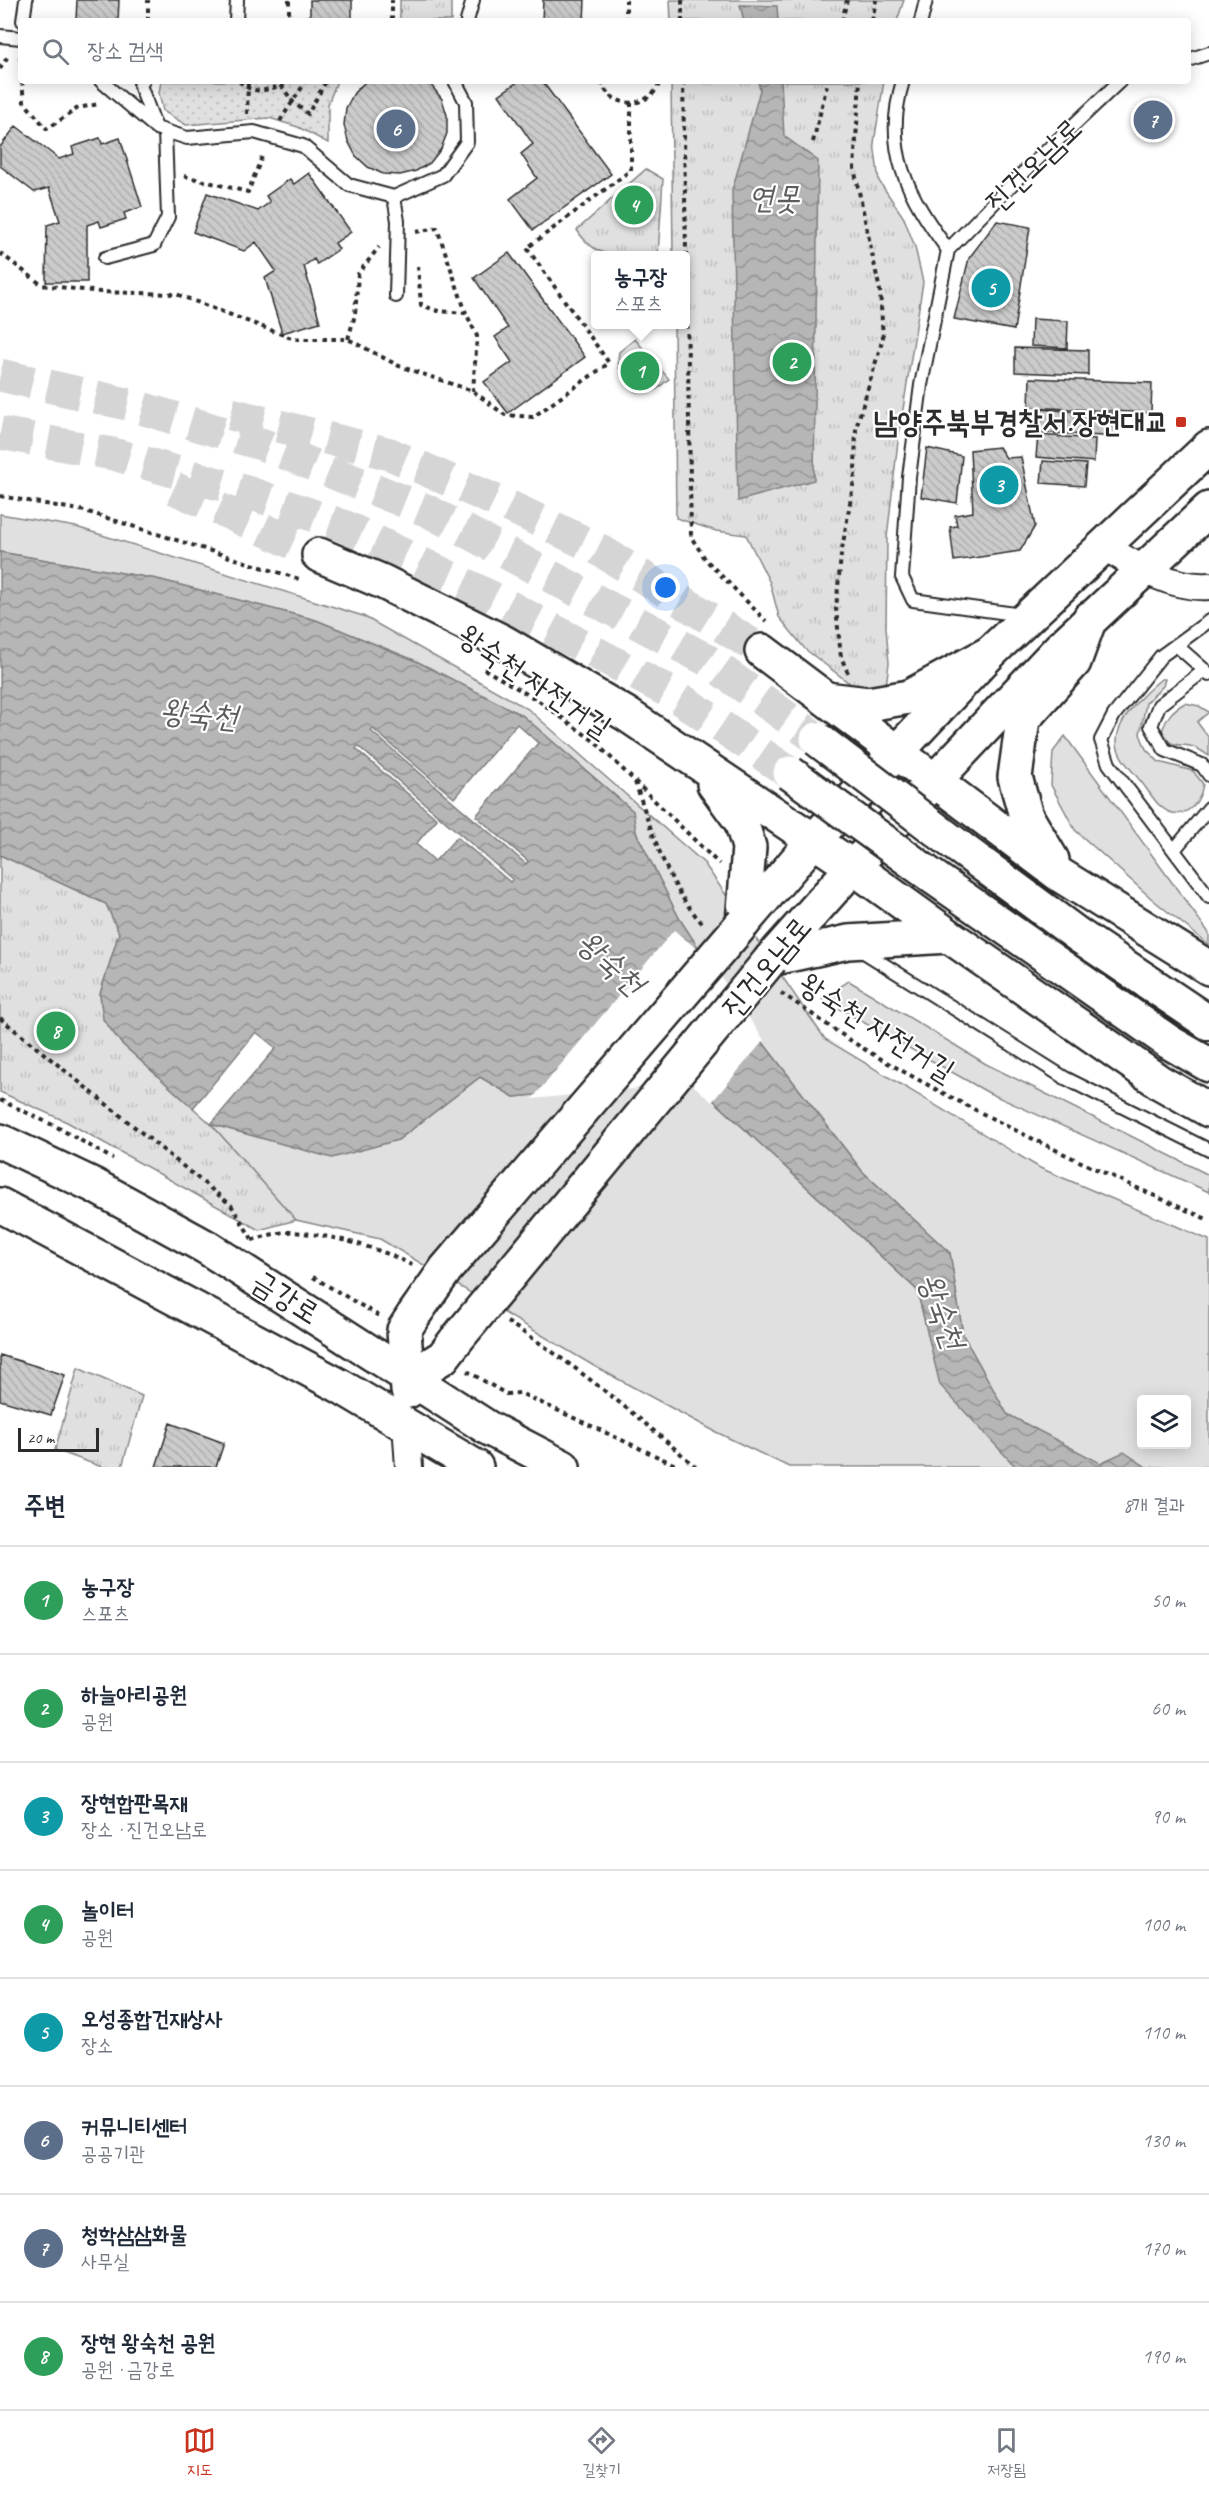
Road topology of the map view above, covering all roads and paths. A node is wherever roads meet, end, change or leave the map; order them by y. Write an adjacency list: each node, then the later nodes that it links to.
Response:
1 (26, 0): 12 (lane)
2 (148, 0): 13 (path)
3 (237, 0): 14 (lane)
4 (289, 0): 15 (path)
5 (392, 0): 16 (path)
6 (473, 0): 17 (lane)
7 (626, 0): 18 (path)
8 (682, 0): 19 (path)
9 (847, 0): 20 (path)
10 (876, 0): 21 (path)
11 (926, 0): 22 (lane)
12 (23, 18)
13 (148, 18)
14 (236, 18)
15 (289, 18)
16 (392, 18)
17 (468, 18)
18 (626, 18)
19 (682, 18)
20 (843, 18)
21 (873, 18)
22 (922, 18)
23 (18, 35): 24 (lane)
24 (0, 36)
25 (1209, 54): 26 (lane)
26 (1191, 59)
27 (22, 84): 45 (path)
28 (105, 84): 45 (lane)
29 (142, 84): 47 (lane)
30 (242, 84): 44 (path)
31 (248, 84): 44 (path)
32 (284, 84): 43 (path)
33 (304, 84): 46 (path)
34 (324, 84): 46 (path)
35 (457, 84): 52 (lane)
36 (603, 84): 37 (path)
37 (658, 84)
38 (683, 84): 55 (path)
39 (827, 84): 50 (path)
40 (860, 84): 78 (path)
41 (902, 84): 54 (lane)
42 (1117, 84): 54 (lane, 진건오남로)
43 (281, 85): 44 (path); 46 (path)
44 (248, 89): 48 (path)
45 (124, 100): 47 (lane)
46 (293, 102): 49 (path)
47 (160, 129): 48 (lane); 51 (lane)
48 (247, 132): 49 (lane)
49 (270, 137): 51 (path); 52 (lane)
50 (813, 142)
51 (167, 171): 56 (lane)
52 (394, 197): 53 (lane)
53 (397, 238): 57 (lane); 58 (path); 58 (path); 60 (path)
54 (948, 250): 69 (lane)
55 (686, 251)
56 (105, 258)
57 (396, 296)
58 (466, 313): 61 (path)
59 (688, 329): 72 (path)
60 (348, 339)
61 (473, 390)
62 (1209, 447): 65 (main road, 진건오남로)
63 (0, 496): 66 (path)
64 (1209, 509): 67 (main road, 진건오남로)
65 (1105, 547): 67 (street); 69 (main road, 진건오남로)
66 (311, 568): 81 (main road)
67 (1143, 570): 68 (street); 70 (main road, 진건오남로)
68 (1209, 586)
69 (1029, 616): 74 (main road, 진건오남로)
70 (1090, 618): 85 (main road, 진건오남로); 90 (main road)
71 (1209, 621): 73 (lane)
72 (766, 638): 77 (main road)
73 (1176, 645): 76 (lane); 88 (lane)
74 (990, 653): 78 (main road); 80 (main road, 진건오남로)
75 (477, 665): 84 (path, 왕숙천 자전거길)
76 (1207, 672): 83 (lane)
77 (826, 699): 78 (main road); 80 (main road)
78 (858, 704)
79 (817, 739): 100 (main road, bridge)
80 (897, 753): 85 (main road); 87 (main road, 진건오남로)
81 (698, 760): 87 (main road); 91 (main road)
82 (790, 773): 101 (main road, bridge)
83 (1209, 775)
84 (633, 779): 91 (path); 94 (path, 왕숙천 자전거길)
85 (935, 779): 89 (main road, 진건오남로); 90 (main road)
86 (1209, 808): 88 (lane)
87 (813, 841): 89 (main road); 93 (main road, 진건오남로)
88 (1174, 850): 92 (lane)
89 (853, 867): 95 (main road); 98 (main road, 진건오남로)
90 (1060, 875): 97 (main road)
91 (746, 888): 93 (main road)
92 (1207, 889)
93 (743, 923): 108 (main road, 진건오남로, bridge)
94 (706, 927)
95 (949, 936): 96 (main road); 102 (main road)
96 (848, 942): 98 (main road); 104 (lane)
97 (1209, 968)
98 (772, 973): 106 (path, 왕숙천 자전거길); 108 (main road, 진건오남로, bridge)
99 (0, 1018): 107 (path)
100 (1209, 1023)
101 (1209, 1065)
102 (1209, 1110)
103 (0, 1141): 108 (main road, 금강로)
104 (1209, 1150)
105 (0, 1205): 109 (main road, 금강로)
106 (1209, 1220)
107 (252, 1240)
108 (409, 1378): 109 (main road, 진건오남로); 112 (main road, 금강로)
109 (406, 1423): 110 (street); 111 (main road, 금강로)
110 (409, 1467)
111 (476, 1467)
112 (563, 1467)

